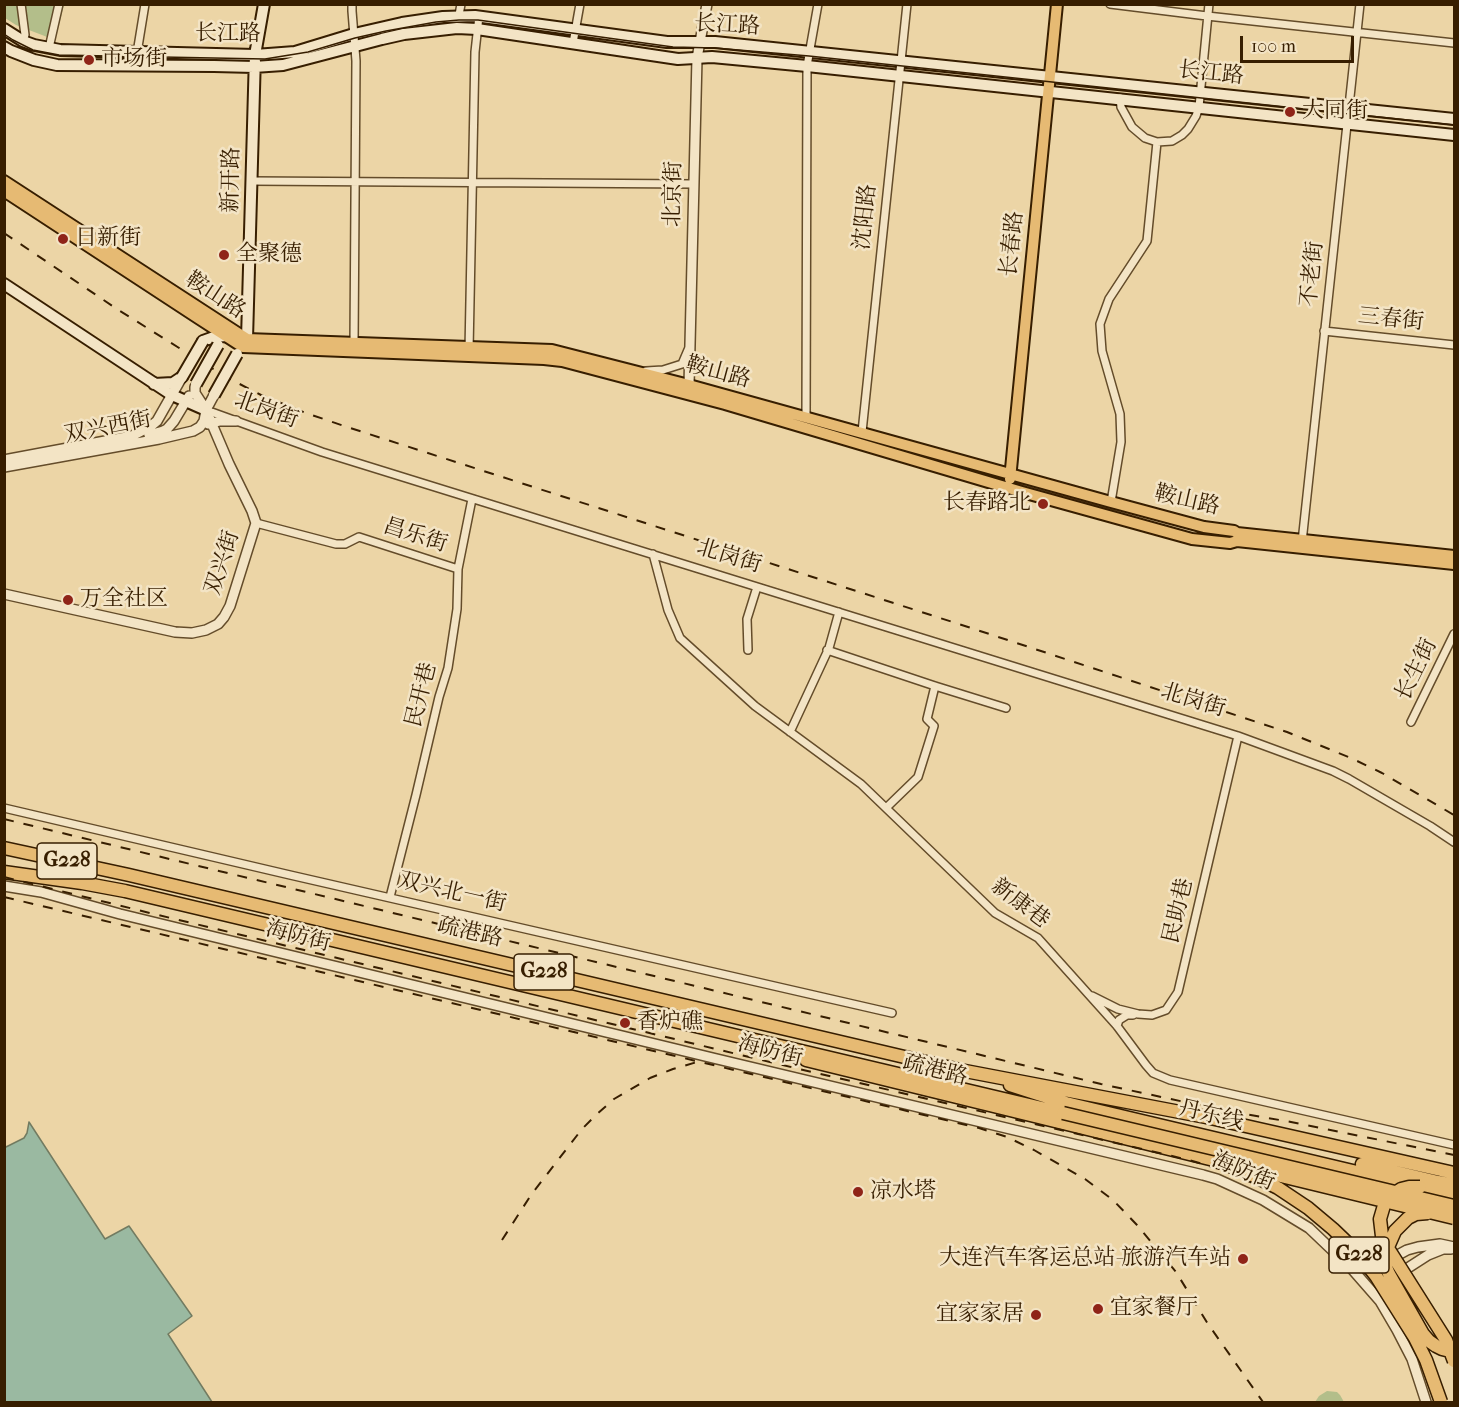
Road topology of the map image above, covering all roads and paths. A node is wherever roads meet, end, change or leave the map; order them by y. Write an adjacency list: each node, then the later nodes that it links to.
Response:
1 (21, 4): 22 (street)
2 (59, 4): 27 (street)
3 (145, 4): 29 (street)
4 (264, 4): 30 (main road, 新开路)
5 (352, 4): 21 (street)
6 (580, 4): 19 (street)
7 (707, 4): 23 (street, 北京街)
8 (818, 4): 28 (street)
9 (907, 4): 32 (street, 沈阳路)
10 (1056, 4): 36 (main road, 长春路)
11 (1110, 4): 16 (street)
12 (1209, 4): 16 (street)
13 (1360, 4): 20 (street, 不老街)
14 (460, 10): 15 (main road, 长江路); 21 (main road, 长江路)
15 (479, 16): 18 (street); 19 (main road, 长江路)
16 (1207, 16): 20 (street); 38 (street)
17 (4, 29): 22 (main road, 长江路)
18 (477, 29): 21 (main road, 长江路); 24 (main road, 长江路); 49 (street)
19 (575, 29): 23 (main road, 长江路); 24 (street)
20 (1357, 33): 25 (street); 41 (street, 不老街)
21 (355, 40): 30 (main road, 长江路); 34 (main road, 长江路); 48 (street)
22 (23, 41): 27 (main road, 长江路)
23 (699, 42): 28 (main road, 长江路); 31 (street, 北京街)
24 (573, 43): 31 (main road, 长江路)
25 (1455, 43)
26 (4, 47): 34 (main road, 长江路)
27 (49, 48): 29 (main road, 长江路)
28 (809, 52): 32 (main road, 长江路); 33 (street)
29 (137, 53): 30 (main road, 长江路)
30 (255, 55): 34 (main road, 新开路)
31 (697, 58): 33 (main road, 长江路); 50 (street, 北京街)
32 (902, 61): 35 (street, 沈阳路); 36 (main road, 长江路)
33 (807, 66): 35 (main road, 长江路); 72 (street)
34 (254, 67): 47 (main road, 新开路)
35 (899, 75): 37 (main road, 长江路); 77 (street, 沈阳路)
36 (1049, 77): 37 (main road, 长春路); 38 (main road, 长江路)
37 (1047, 91): 39 (main road, 长江路); 82 (main road, 长春路)
38 (1200, 93): 40 (street); 41 (main road, 长江路)
39 (1120, 98): 40 (main road, 长江路); 45 (street)
40 (1199, 107): 43 (main road, 长江路); 45 (street)
41 (1349, 108): 42 (main road, 长江路); 43 (street, 不老街)
42 (1455, 119)
43 (1347, 124): 44 (main road, 长江路); 55 (street, 不老街)
44 (1455, 135)
45 (1156, 142): 85 (street)
46 (4, 181): 56 (main road, 鞍山路)
47 (251, 181): 48 (street); 53 (main road, 新开路)
48 (355, 182): 49 (street); 58 (street)
49 (472, 183): 50 (street); 62 (street)
50 (694, 184): 59 (street, 北京街)
51 (4, 191): 54 (main road, 鞍山路)
52 (4, 284): 65 (main road, 北岗街)
53 (248, 307): 56 (main road); 61 (main road, 新开路)
54 (198, 318): 56 (main road); 57 (main road, 鞍山路)
55 (1324, 331): 60 (street, 三春街); 87 (street, 不老街)
56 (229, 333): 57 (main road); 61 (main road, 鞍山路); 67 (main road, bridge)
57 (203, 341): 64 (main road, bridge)
58 (354, 343): 61 (main road, 鞍山路); 62 (main road, 鞍山路)
59 (690, 345): 63 (street); 66 (street, 北京街)
60 (1455, 345)
61 (242, 346): 62 (main road, 鞍山路); 69 (main road, bridge)
62 (469, 352): 63 (main road, 鞍山路); 83 (main road, 鞍山路)
63 (636, 372): 66 (main road, 鞍山路)
64 (182, 377): 65 (main road); 68 (street, 双兴西街); 70 (street)
65 (154, 384): 68 (main road, 北岗街)
66 (689, 385): 72 (main road, 鞍山路)
67 (196, 386): 70 (street); 71 (street, 双兴街)
68 (172, 395): 70 (main road, 北岗街); 78 (street, 双兴西街)
69 (214, 395): 71 (street)
70 (187, 400): 71 (main road, 北岗街); 73 (street)
71 (206, 410): 74 (street, 北岗街); 75 (street, 双兴街); 76 (street)
72 (806, 417): 77 (main road, 鞍山路)
73 (174, 421): 78 (street); 79 (street)
74 (236, 421): 75 (street, 双兴西街); 84 (street, 北岗街)
75 (212, 423): 76 (street, 双兴西街); 86 (street, 双兴街)
76 (200, 427): 79 (street, 双兴西街)
77 (862, 432): 82 (main road, 鞍山路)
78 (132, 436): 80 (street, 双兴西街)
79 (159, 439): 81 (street, 双兴西街)
80 (4, 460)
81 (4, 467)
82 (1010, 474): 83 (main road, 长春路); 85 (main road, 鞍山路)
83 (1009, 488): 87 (main road, 鞍山路)
84 (472, 499): 88 (street, 北岗街); 91 (street, 民开巷)
85 (1111, 502): 87 (main road, 鞍山路)
86 (256, 524): 91 (street, 昌乐街); 93 (street, 双兴街)
87 (1302, 544): 89 (main road, 鞍山路); 90 (main road, 鞍山路)
88 (653, 554): 92 (street, 北岗街); 101 (street, 新康巷)
89 (1455, 556)
90 (1455, 564)
91 (458, 569): 109 (street, 民开巷)
92 (757, 587): 94 (street, 北岗街); 96 (street)
93 (4, 594)
94 (839, 612): 97 (street); 102 (street, 北岗街)
95 (1455, 634): 100 (street, 长生街)
96 (748, 650)
97 (827, 650): 98 (street); 101 (street)
98 (935, 686): 99 (street); 104 (street)
99 (1006, 708)
100 (1411, 722)
101 (790, 732): 104 (street, 新康巷)
102 (1238, 736): 105 (street, 北岗街); 112 (street, 民助巷)
103 (4, 808): 109 (street, 双兴北一街)
104 (886, 808): 110 (street, 新康巷)
105 (1455, 842)
106 (4, 848): 114 (highway, 疏港路 / G228)
107 (4, 872): 115 (highway, 疏港路 / G228)
108 (4, 886): 127 (street, 海防街)
109 (390, 897): 111 (street, 双兴北一街)
110 (1088, 994): 112 (street, 民助巷); 113 (street, 新康巷)
111 (892, 1013)
112 (1138, 1014): 113 (street)
113 (1117, 1026): 117 (street, 新康巷)
114 (960, 1070): 116 (highway); 121 (highway, 丹东线 / G228, bridge)
115 (1062, 1118): 118 (highway, 疏港路 / G228); 123 (highway, bridge)
116 (1205, 1122): 119 (highway); 120 (highway)
117 (1455, 1145)
118 (1218, 1161): 124 (highway, bridge); 132 (highway, 丹东线 / G228, bridge)
119 (1455, 1173)
120 (1455, 1185)
121 (1420, 1187): 122 (highway, 丹东线 / G228); 130 (highway, bridge)
122 (1455, 1195)
123 (1455, 1206)
124 (1436, 1213): 125 (highway, bridge); 129 (highway, bridge)
125 (1455, 1218)
126 (1455, 1247): 127 (street); 128 (street)
127 (1352, 1269): 128 (street, 海防街)
128 (1380, 1301): 131 (street, 海防街)
129 (1455, 1352)
130 (1455, 1361)
131 (1426, 1402)
132 (1441, 1402)

